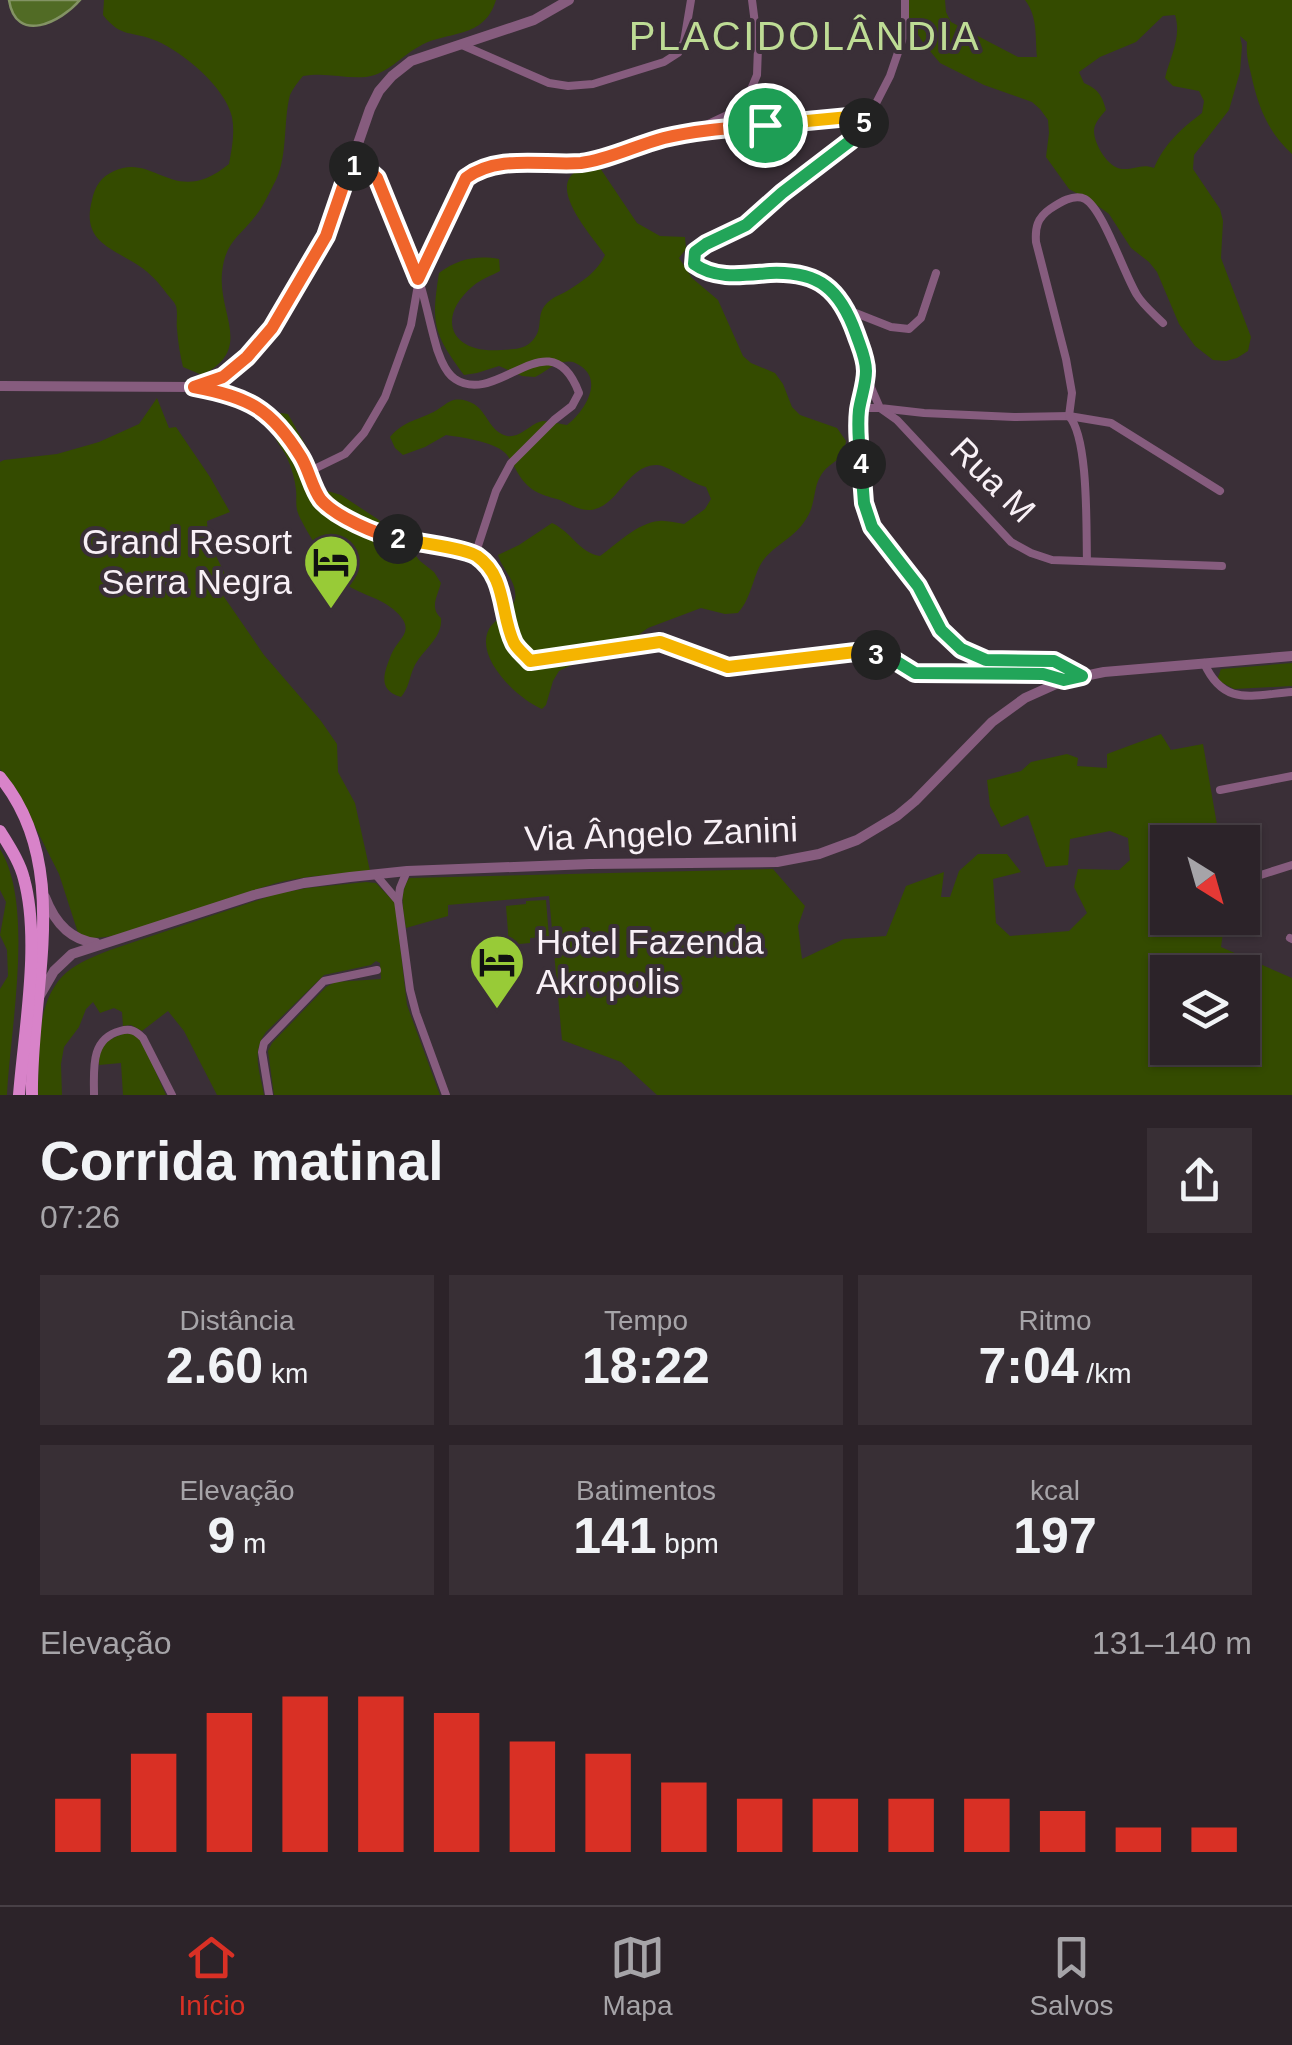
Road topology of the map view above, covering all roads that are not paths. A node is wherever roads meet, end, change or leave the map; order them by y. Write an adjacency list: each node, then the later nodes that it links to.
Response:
1 (569, 0): 5 (street)
2 (691, 0): 5 (street)
3 (752, 0): 7 (street)
4 (905, 0): 6 (street)
5 (461, 45): 8 (street)
6 (870, 115): 7 (street); 11 (street)
7 (693, 132): 10 (street)
8 (350, 166): 10 (street); 15 (street)
9 (936, 273): 11 (street)
10 (418, 279): 19 (street); 21 (street)
11 (848, 310): 13 (street)
12 (1162, 323): 18 (street)
13 (866, 375): 16 (street); 17 (street)
14 (0, 386): 15 (street)
15 (194, 387): 19 (street)
16 (860, 408): 17 (street); 26 (street)
17 (880, 408): 18 (street); 22 (street, Rua M)
18 (1068, 416): 20 (street); 22 (street)
19 (308, 472): 21 (street)
20 (1220, 491)
21 (475, 555): 27 (street)
22 (1087, 561): 23 (street, Rua M)
23 (1222, 566)
24 (1292, 656): 25 (street, Via Ângelo Zanini)
25 (1204, 663): 26 (street, Via Ângelo Zanini); 28 (street)
26 (1082, 676): 27 (street, Via Ângelo Zanini)
27 (1064, 680): 36 (street, Via Ângelo Zanini)
28 (1292, 692)
29 (1292, 776): 31 (street)
30 (0, 777): 33 (main road)
31 (1220, 790)
32 (0, 796): 33 (main road)
33 (17, 799): 39 (main road)
34 (0, 831): 44 (main road)
35 (1292, 865): 38 (street)
36 (407, 872): 37 (street, Via Ângelo Zanini); 40 (street)
37 (376, 875): 40 (street); 41 (street, Via Ângelo Zanini)
38 (1260, 875)
39 (42, 883): 41 (street); 43 (main road)
40 (398, 901): 49 (street)
41 (102, 943): 43 (street, Via Ângelo Zanini)
42 (377, 970): 48 (street)
43 (37, 1002): 45 (main road)
44 (19, 1095)
45 (32, 1095)
46 (94, 1095): 47 (street)
47 (172, 1095)
48 (270, 1095)
49 (446, 1095)

